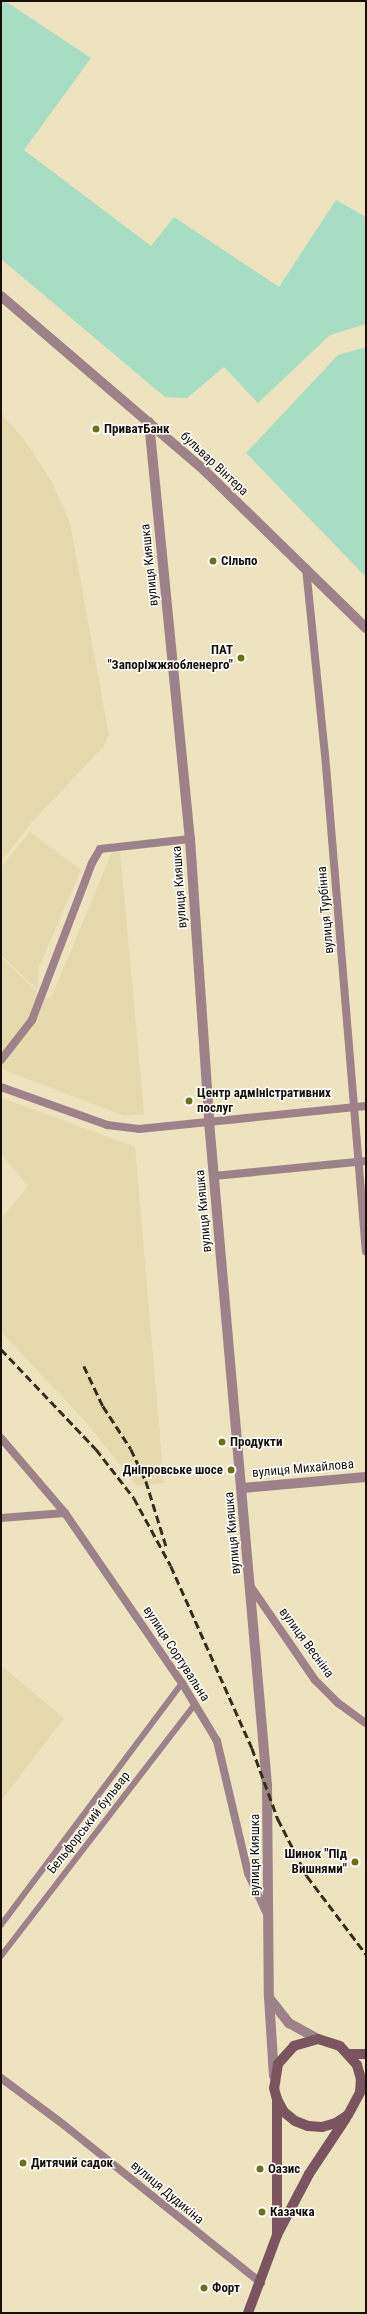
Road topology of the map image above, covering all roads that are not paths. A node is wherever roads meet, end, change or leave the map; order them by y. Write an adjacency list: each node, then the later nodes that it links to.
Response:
1 (1, 296): 2 (street, бульвар Вінтера)
2 (149, 422): 3 (street, бульвар Вінтера); 5 (street, вулиця Кияшка)
3 (306, 568): 4 (street, бульвар Вінтера); 9 (street, вулиця Турбінна)
4 (366, 628)
5 (190, 839): 6 (street); 10 (street, вулиця Кияшка)
6 (1, 1060)
7 (1, 1087): 10 (street)
8 (366, 1106): 9 (street)
9 (354, 1107): 10 (street); 11 (street, вулиця Турбінна)
10 (209, 1121): 12 (street, вулиця Кияшка)
11 (362, 1162): 12 (street); 13 (street, вулиця Турбінна)
12 (214, 1176): 16 (street, вулиця Кияшка)
13 (366, 1251)
14 (1, 1438): 17 (street, вулиця Сортувальна)
15 (366, 1477): 16 (street, вулиця Михайлова)
16 (243, 1488): 19 (street, вулиця Кияшка)
17 (65, 1513): 18 (street); 20 (street, вулиця Сортувальна)
18 (1, 1518)
19 (251, 1587): 22 (street, вулиця Весніна); 23 (street, вулиця Кияшка)
20 (182, 1683): 21 (street, вулиця Сортувальна); 24 (street, Бельфорський бульвар)
21 (195, 1704): 23 (street, вулиця Сортувальна); 25 (street, Бельфорський бульвар)
22 (366, 1723)
23 (268, 1915): 26 (street, вулиця Кияшка)
24 (1, 1925)
25 (1, 1956)
26 (269, 1997): 27 (street); 30 (street, вулиця Кияшка)
27 (318, 2039): 28 (main road); 30 (main road)
28 (349, 2054): 29 (main road); 34 (main road)
29 (366, 2054)
30 (274, 2076): 33 (main road)
31 (1, 2078): 37 (street, вулиця Дудикіна)
32 (366, 2095): 34 (main road)
33 (277, 2099): 35 (main road); 36 (main road)
34 (355, 2105): 35 (main road)
35 (348, 2115): 36 (main road)
36 (277, 2235): 37 (main road)
37 (261, 2283): 38 (main road)
38 (248, 2313)

